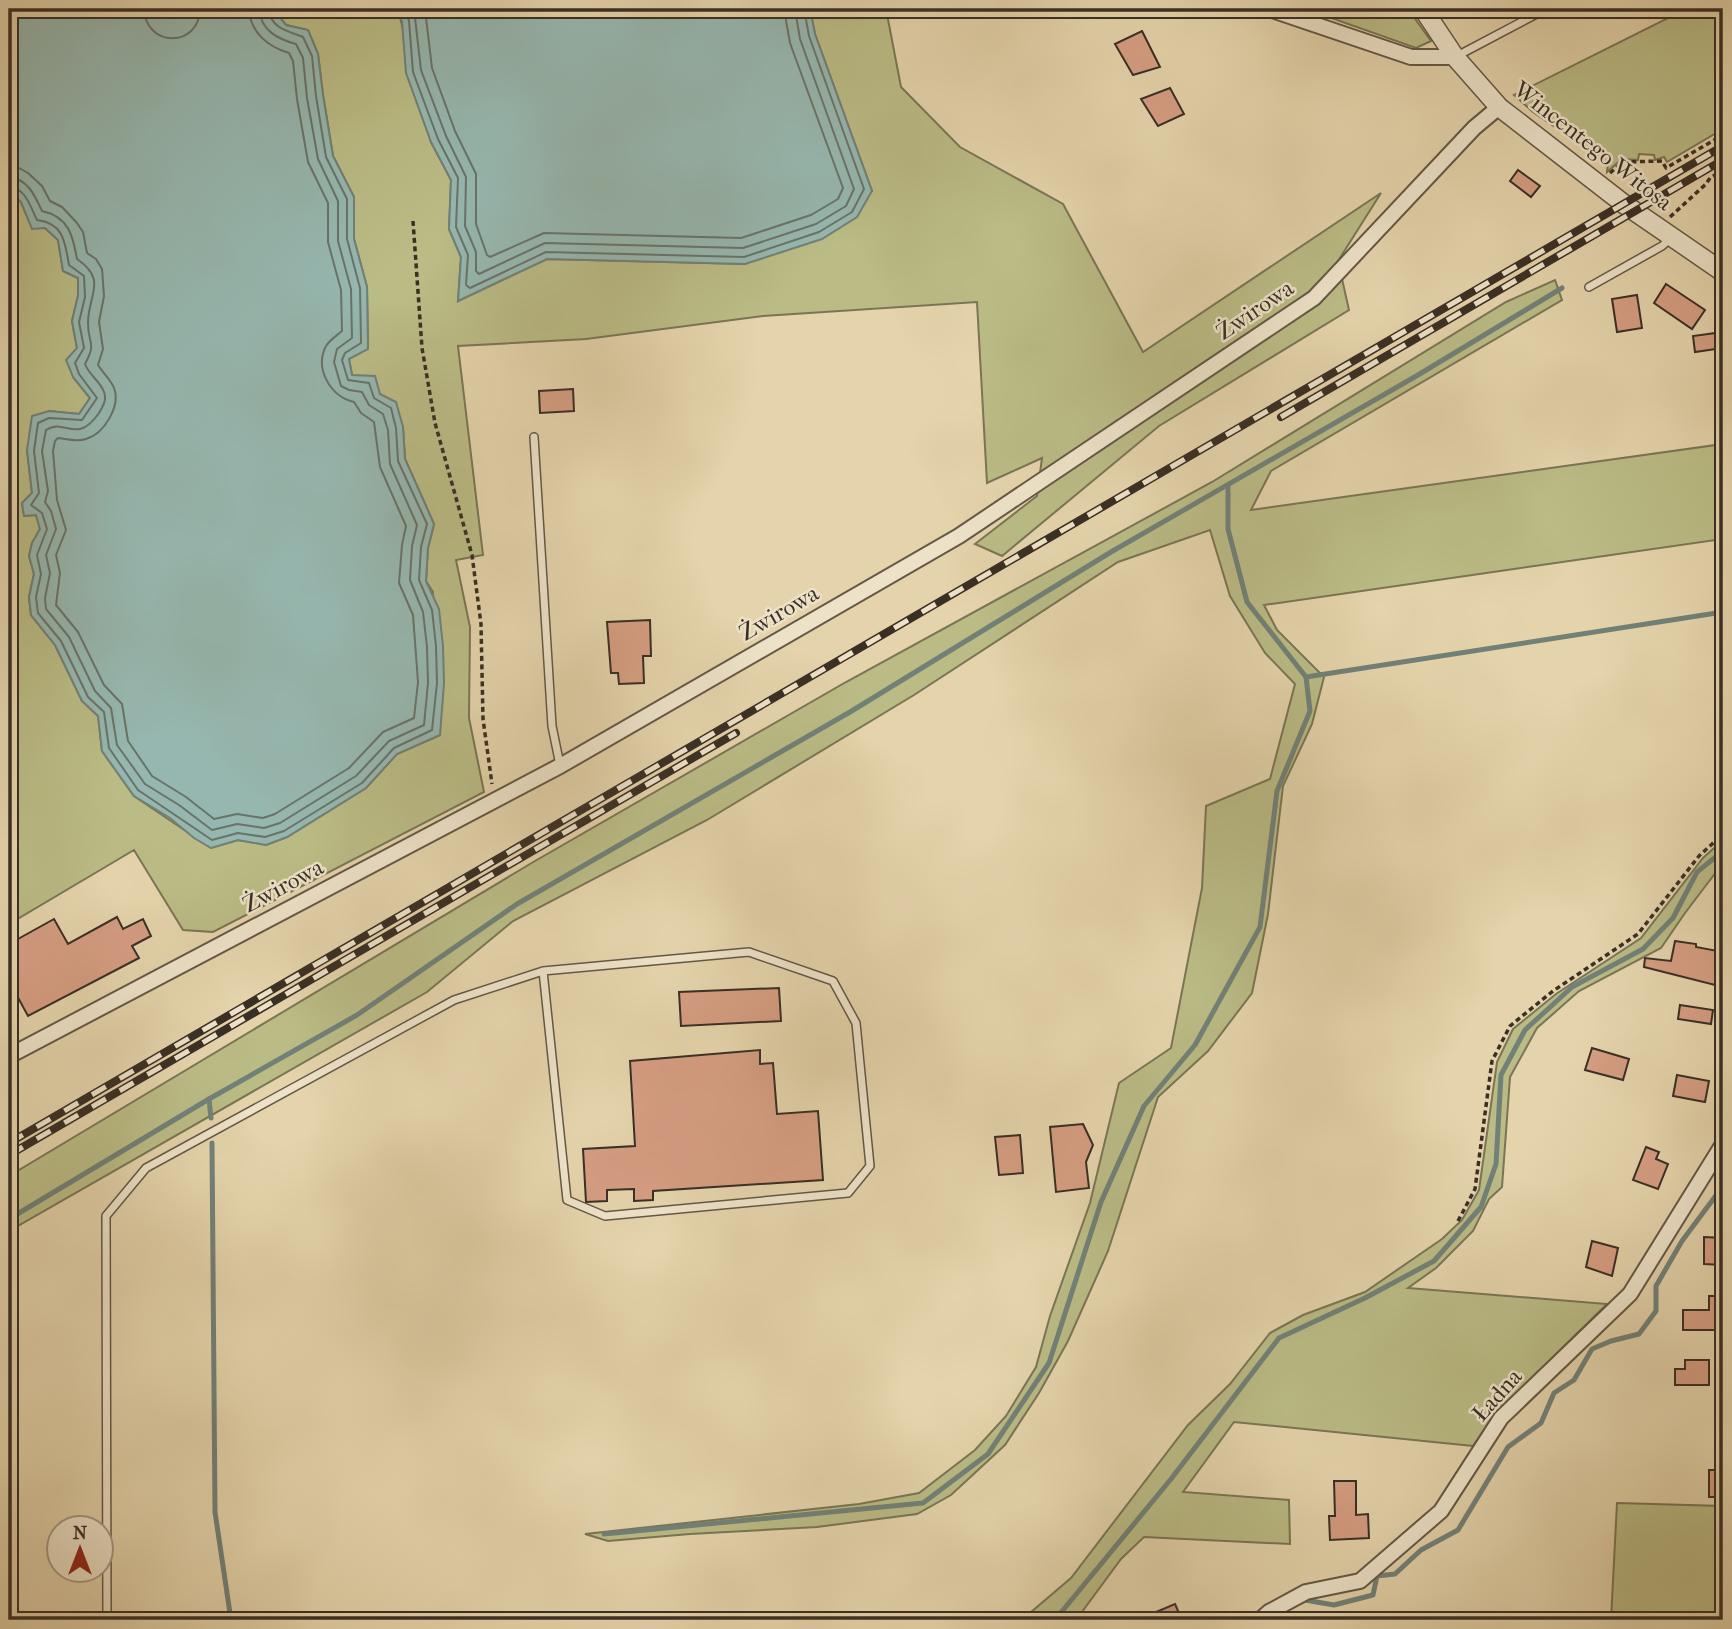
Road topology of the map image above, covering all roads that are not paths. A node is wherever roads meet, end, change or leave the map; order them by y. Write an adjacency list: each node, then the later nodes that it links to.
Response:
1 (1269, 9): 4 (street)
2 (1423, 9): 4 (street, Wincentego Witosa)
3 (1546, 9): 4 (lane)
4 (1455, 57): 5 (street, Wincentego Witosa)
5 (1499, 107): 6 (street, Wincentego Witosa); 10 (street, Żwirowa)
6 (1670, 229): 7 (street, Wincentego Witosa); 8 (lane)
7 (1723, 272)
8 (1589, 286)
9 (534, 437): 10 (lane)
10 (560, 766): 12 (street, Żwirowa)
11 (543, 971): 11 (lane); 14 (lane)
12 (9, 1056)
13 (1723, 1144): 15 (street, Ładna)
14 (107, 1620)
15 (1260, 1620)

